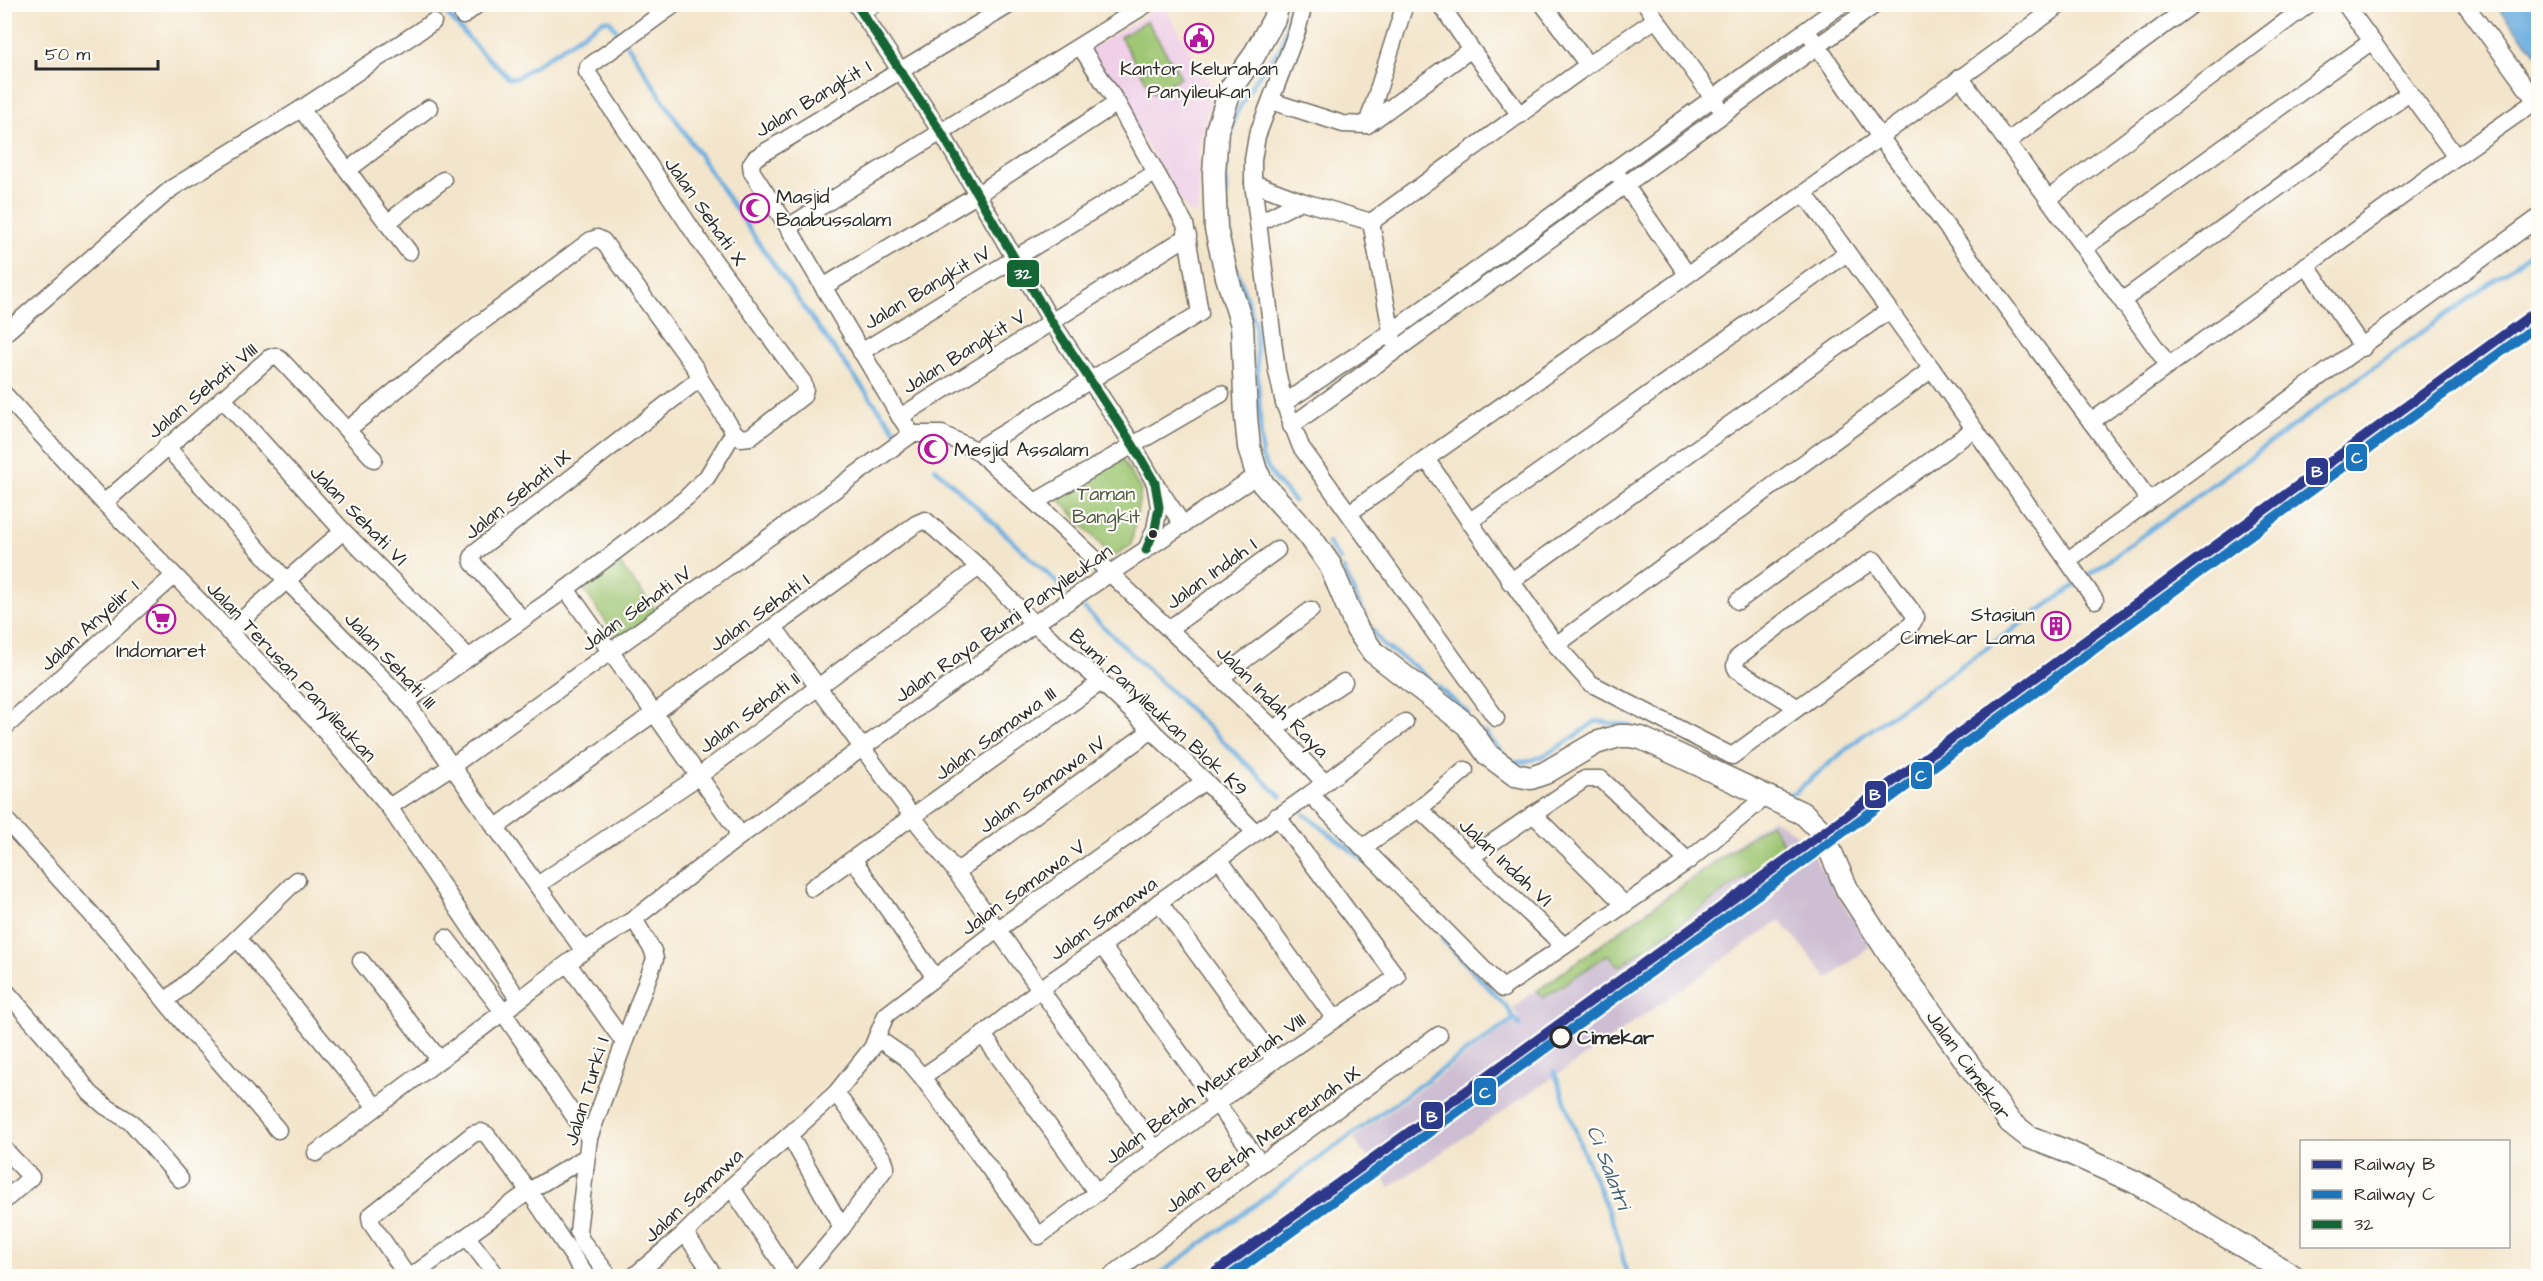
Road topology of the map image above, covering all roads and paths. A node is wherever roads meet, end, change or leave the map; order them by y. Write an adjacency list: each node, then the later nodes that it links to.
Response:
1 (478, 4): 19 (street)
2 (675, 4): 88 (street, Jalan Sehati X)
3 (1011, 4): 28 (street, Jalan Bangkit I)
4 (1147, 4): 24 (street)
5 (1278, 4): 138 (street)
6 (1304, 4): 32 (street)
7 (1405, 4): 39 (street)
8 (1440, 4): 26 (street)
9 (1543, 4): 27 (street)
10 (1646, 4): 20 (street)
11 (1842, 4): 22 (street)
12 (1876, 4): 25 (street)
13 (2061, 4): 29 (street)
14 (2193, 4): 42 (street)
15 (2308, 4): 52 (street)
16 (2345, 4): 23 (street)
17 (2465, 4): 33 (street)
18 (864, 7): 28 (street)
19 (463, 16)
20 (1656, 19): 27 (street); 31 (street)
21 (433, 22): 36 (street)
22 (1806, 29): 25 (street); 31 (street)
23 (2372, 41): 30 (street); 60 (street)
24 (1080, 46): 34 (street); 40 (street)
25 (1818, 46): 37 (street); 41 (street)
26 (1471, 49): 38 (street); 39 (street)
27 (1588, 65): 38 (street)
28 (900, 70): 40 (street); 58 (street, Jalan Bangkit I)
29 (1960, 77): 41 (street); 42 (street)
30 (2409, 93): 43 (street); 67 (street)
31 (1713, 98): 37 (street); 45 (street)
32 (1271, 101): 39 (street); 48 (street)
33 (2537, 102): 43 (street)
34 (1117, 103): 46 (street); 51 (street)
35 (429, 108): 44 (street)
36 (301, 109): 44 (street); 71 (street)
37 (1725, 114): 49 (street)
38 (1520, 115): 55 (street)
39 (1367, 125)
40 (941, 132): 51 (street); 58 (street)
41 (1880, 137): 50 (street); 84 (street)
42 (2007, 142): 52 (street)
43 (2456, 157): 64 (street)
44 (348, 170): 56 (street)
45 (1615, 171): 49 (street); 70 (street)
46 (1155, 173): 59 (street); 63 (street, Jalan Bangkit IV)
47 (443, 180): 56 (street)
48 (1253, 183): 53 (street); 57 (street)
49 (1626, 186): 65 (street); 73 (street)
50 (1804, 193): 62 (street); 65 (street)
51 (978, 194): 63 (street); 66 (street)
52 (2048, 199): 60 (street)
53 (1301, 201): 55 (street); 57 (street)
54 (2538, 218): 72 (street)
55 (1371, 222): 70 (street)
56 (387, 223): 61 (street)
57 (1258, 223): 82 (street)
58 (788, 227): 66 (street)
59 (1188, 236): 69 (street, Jalan Bangkit V); 78 (street)
60 (2084, 248): 67 (street)
61 (409, 252)
62 (1847, 253): 68 (street); 101 (street)
63 (1015, 259): 69 (street); 74 (street, Jalan Bangkit IV)
64 (2307, 265): 72 (street); 75 (street)
65 (1688, 274): 94 (street)
66 (823, 287): 74 (street)
67 (2123, 300): 75 (street)
68 (1888, 311): 76 (street); 111 (street)
69 (1051, 321): 78 (street); 83 (street, Jalan Bangkit V)
70 (1390, 333): 73 (street); 82 (street)
71 (4, 334)
72 (2363, 348): 97 (street)
73 (1396, 350): 85 (street)
74 (861, 352): 83 (street)
75 (2169, 366): 84 (street)
76 (1932, 369): 86 (street); 121 (street)
77 (699, 377): 87 (street); 88 (street); 116 (street, Jalan Sehati IX)
78 (1090, 380): 90 (street); 92 (street)
79 (4, 394): 99 (street, Jalan Terusan Panyileukan)
80 (1221, 394): 90 (street)
81 (222, 398): 87 (street, Jalan Sehati VIII); 91 (street, Jalan Sehati VIII); 103 (street, Jalan Sehati VI)
82 (1284, 403): 85 (street)
83 (900, 417): 89 (street)
84 (2091, 422): 97 (street)
85 (1292, 426): 100 (street)
86 (1974, 429): 106 (street); 114 (street)
87 (347, 430): 93 (street, Jalan Sehati VIII)
88 (734, 432): 112 (street)
89 (906, 439): 92 (street, Jalan Indah Raya); 122 (street, Jalan Sehati IV)
90 (1133, 445): 96 (street); 98 (street)
91 (166, 446): 99 (street, Jalan Sehati VIII); 110 (street, Jalan Sehati III)
92 (976, 450): 98 (street, Jalan Indah Raya)
93 (374, 459)
94 (1426, 459): 100 (street); 101 (street)
95 (1247, 482): 102 (street, Jalan Raya Bumi Panyileukan)
96 (1155, 483): 102 (street); 104 (street)
97 (2149, 500): 106 (street)
98 (1035, 502): 108 (street, Jalan Indah Raya)
99 (104, 503): 109 (street, Jalan Terusan Panyileukan)
100 (1349, 513): 131 (street)
101 (1469, 522): 111 (street)
102 (1183, 525): 104 (street, Jalan Raya Bumi Panyileukan)
103 (343, 531): 110 (street); 123 (street, Jalan Sehati VI)
104 (1146, 550): 108 (street, Jalan Raya Bumi Panyileukan)
105 (1277, 550): 119 (street, Jalan Indah I)
106 (2068, 560): 113 (street)
107 (980, 567): 117 (street, Jalan Sehati I); 118 (street, Jalan Sehati I); 127 (street, Jalan Sehati II)
108 (1109, 574): 117 (street, Jalan Raya Bumi Panyileukan); 119 (street, Jalan Indah Raya)
109 (174, 576): 120 (street, Jalan Terusan Panyileukan); 133 (street, Jalan Anyelir 1)
110 (286, 580): 120 (street); 128 (street, Jalan Sehati III)
111 (1510, 582): 121 (street)
112 (566, 589): 116 (street); 122 (street)
113 (2095, 600)
114 (1738, 601)
115 (1311, 610): 124 (street)
116 (522, 619): 123 (street)
117 (1034, 624): 125 (street, Bumi Panyileukan Blok K9); 136 (street, Jalan Raya Bumi Panyileukan)
118 (774, 627): 127 (street); 130 (street, Jalan Sehati I)
119 (1169, 629): 124 (street, Jalan Indah Raya)
120 (228, 632): 145 (street, Jalan Terusan Panyileukan)
121 (1556, 645): 138 (street)
122 (611, 652): 130 (street); 137 (street, Jalan Sehati IV)
123 (468, 657): 128 (street)
124 (1220, 678): 134 (street, Jalan Indah Raya)
125 (1101, 682): 135 (street, Bumi Panyileukan Blok K9); 150 (street, Jalan Samawa III)
126 (1344, 682): 134 (street)
127 (818, 686): 136 (street); 140 (street, Jalan Sehati II)
128 (406, 702): 137 (street, Jalan Sehati III)
129 (1797, 707): 129 (street); 138 (street)
130 (654, 714): 140 (street); 151 (street, Jalan Sehati I)
131 (1496, 718)
132 (1405, 722): 142 (street)
133 (4, 728)
134 (1275, 729): 142 (street, Jalan Indah Raya)
135 (1152, 730): 141 (street, Bumi Panyileukan Blok K9); 159 (street, Jalan Samawa IV)
136 (862, 749): 150 (street); 153 (street, Jalan Raya Bumi Panyileukan)
137 (452, 766): 145 (street, Jalan Sehati IV); 151 (street, Jalan Sehati III)
138 (1728, 769): 144 (street)
139 (1465, 770): 146 (street)
140 (699, 776): 153 (street); 161 (street, Jalan Sehati II)
141 (1205, 781): 152 (street, Bumi Panyileukan Blok K9); 166 (street, Jalan Samawa V)
142 (1324, 782): 143 (street, Jalan Indah Raya)
143 (1310, 794): 147 (street, Jalan Samawa); 154 (street)
144 (1765, 797): 158 (street); 217 (street, Jalan Cimekar)
145 (392, 806): 177 (street, Jalan Terusan Panyileukan)
146 (1419, 809): 154 (street); 155 (street, Jalan Indah VI)
147 (1282, 813): 152 (street, Jalan Samawa); 180 (street, Jalan Betah Meureunah VIII)
148 (1533, 814): 155 (street); 158 (street); 164 (street)
149 (4, 818): 178 (street)
150 (913, 818): 157 (street, Jalan Samawa III); 159 (street)
151 (495, 828): 161 (street, Jalan Sehati III)
152 (1254, 832): 156 (street, Jalan Samawa)
153 (739, 837): 165 (street, Jalan Raya Bumi Panyileukan)
154 (1362, 848): 170 (street)
155 (1471, 857): 170 (street, Jalan Indah VI)
156 (1220, 860): 163 (street, Jalan Samawa); 180 (street)
157 (849, 861): 162 (street); 174 (street)
158 (1688, 861): 164 (street)
159 (956, 872): 166 (street)
160 (297, 880): 178 (street)
161 (538, 884): 171 (street, Jalan Sehati III)
162 (812, 888)
163 (1159, 902): 169 (street, Jalan Samawa); 186 (street)
164 (1624, 904): 170 (street)
165 (634, 919): 171 (street, Jalan Raya Bumi Panyileukan); 184 (street, Jalan Turki I)
166 (998, 930): 174 (street, Jalan Samawa V); 176 (street)
167 (446, 938): 179 (street)
168 (243, 944): 190 (street)
169 (1102, 946): 176 (street, Jalan Samawa); 189 (street)
170 (1564, 946)
171 (584, 951): 173 (street, Jalan Raya Bumi Panyileukan)
172 (361, 961): 185 (street)
173 (567, 964): 177 (street, Jalan Raya Bumi Panyileukan); 184 (street)
174 (934, 976): 183 (street, Jalan Samawa V)
175 (4, 989): 199 (street)
176 (1040, 989): 181 (street, Jalan Samawa); 195 (street)
177 (519, 1000): 179 (street, Jalan Raya Bumi Panyileukan)
178 (166, 1002): 191 (street)
179 (503, 1012): 185 (street, Jalan Raya Bumi Panyileukan); 193 (street)
180 (1335, 1020): 186 (street, Jalan Betah Meureunah VIII)
181 (983, 1035): 187 (street, Jalan Samawa); 202 (street)
182 (1439, 1035): 198 (street, Jalan Betah Meureunah IX)
183 (877, 1038): 187 (street); 188 (street, Jalan Samawa)
184 (623, 1041): 193 (street, Jalan Turki I)
185 (439, 1059): 190 (street, Jalan Raya Bumi Panyileukan)
186 (1275, 1060): 189 (street, Jalan Betah Meureunah VIII)
187 (922, 1077): 202 (street, Jalan Betah Meureunah VIII)
188 (836, 1093): 192 (street, Jalan Samawa); 204 (street)
189 (1217, 1103): 195 (street, Jalan Betah Meureunah VIII); 198 (street)
190 (376, 1107): 196 (street, Jalan Raya Bumi Panyileukan)
191 (278, 1130)
192 (790, 1136): 200 (street, Jalan Samawa); 204 (street)
193 (589, 1138): 197 (street, Jalan Turki I)
194 (4, 1149): 203 (street)
195 (1155, 1149): 202 (street, Jalan Betah Meureunah VIII)
196 (316, 1153)
197 (586, 1157): 201 (street); 211 (street, Jalan Turki I)
198 (1261, 1164): 216 (street, Jalan Betah Meureunah IX)
199 (180, 1179)
200 (731, 1187): 205 (street, Jalan Samawa); 214 (street)
201 (530, 1191): 206 (street); 207 (street); 210 (street)
202 (1097, 1193)
203 (4, 1201)
204 (842, 1228): 215 (street)
205 (685, 1233): 212 (street, Jalan Samawa); 213 (street)
206 (467, 1237): 208 (street); 209 (street)
207 (407, 1276)
208 (412, 1276)
209 (498, 1276)
210 (586, 1276)
211 (609, 1276)
212 (634, 1276)
213 (714, 1276)
214 (790, 1276)
215 (801, 1276)
216 (1111, 1276)
217 (2293, 1276)

